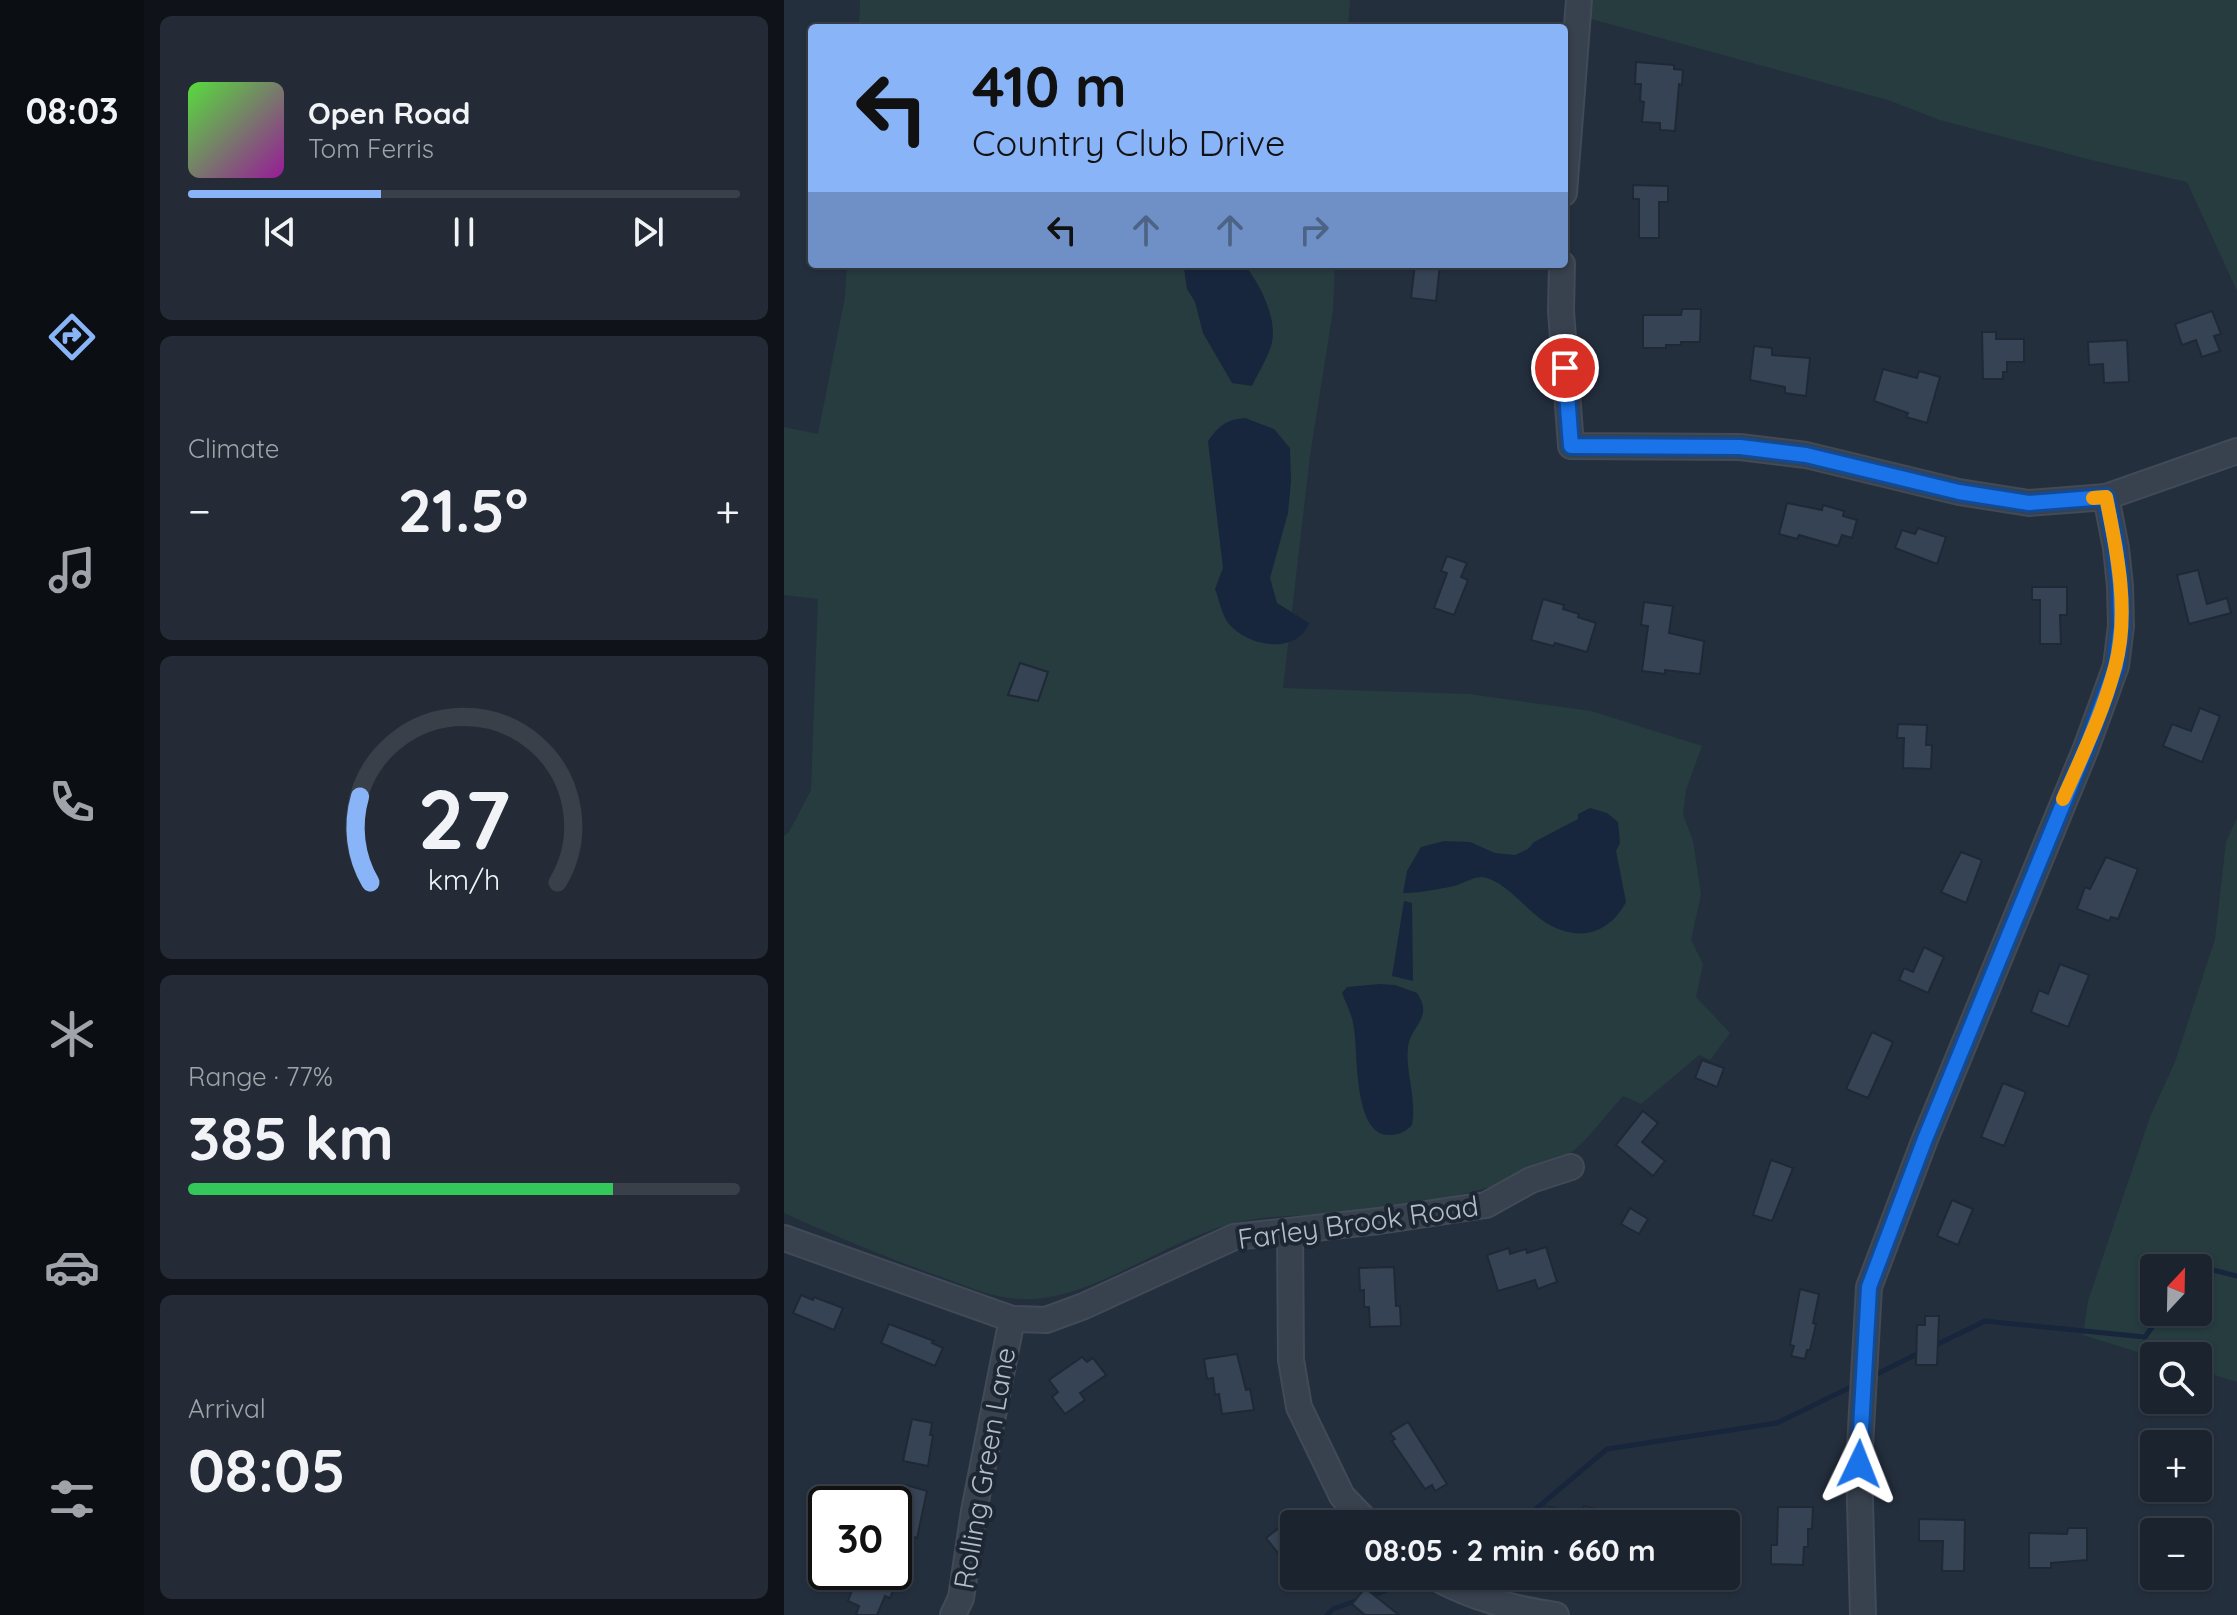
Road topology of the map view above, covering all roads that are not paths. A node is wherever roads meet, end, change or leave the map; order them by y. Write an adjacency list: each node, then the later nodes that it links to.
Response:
1 (1579, 0): 2 (street)
2 (1568, 142)
3 (1562, 268): 5 (street)
4 (2237, 451): 5 (street)
5 (2106, 497): 14 (street)
6 (1571, 1167): 7 (street, Farley Brook Road)
7 (1290, 1231): 9 (street, Farley Brook Road); 10 (street)
8 (784, 1238): 9 (street, Farley Brook Road)
9 (1012, 1319): 12 (street, Rolling Green Lane)
10 (1356, 1510)
11 (1459, 1590): 13 (street)
12 (953, 1615)
13 (1556, 1615)
14 (1863, 1615)

